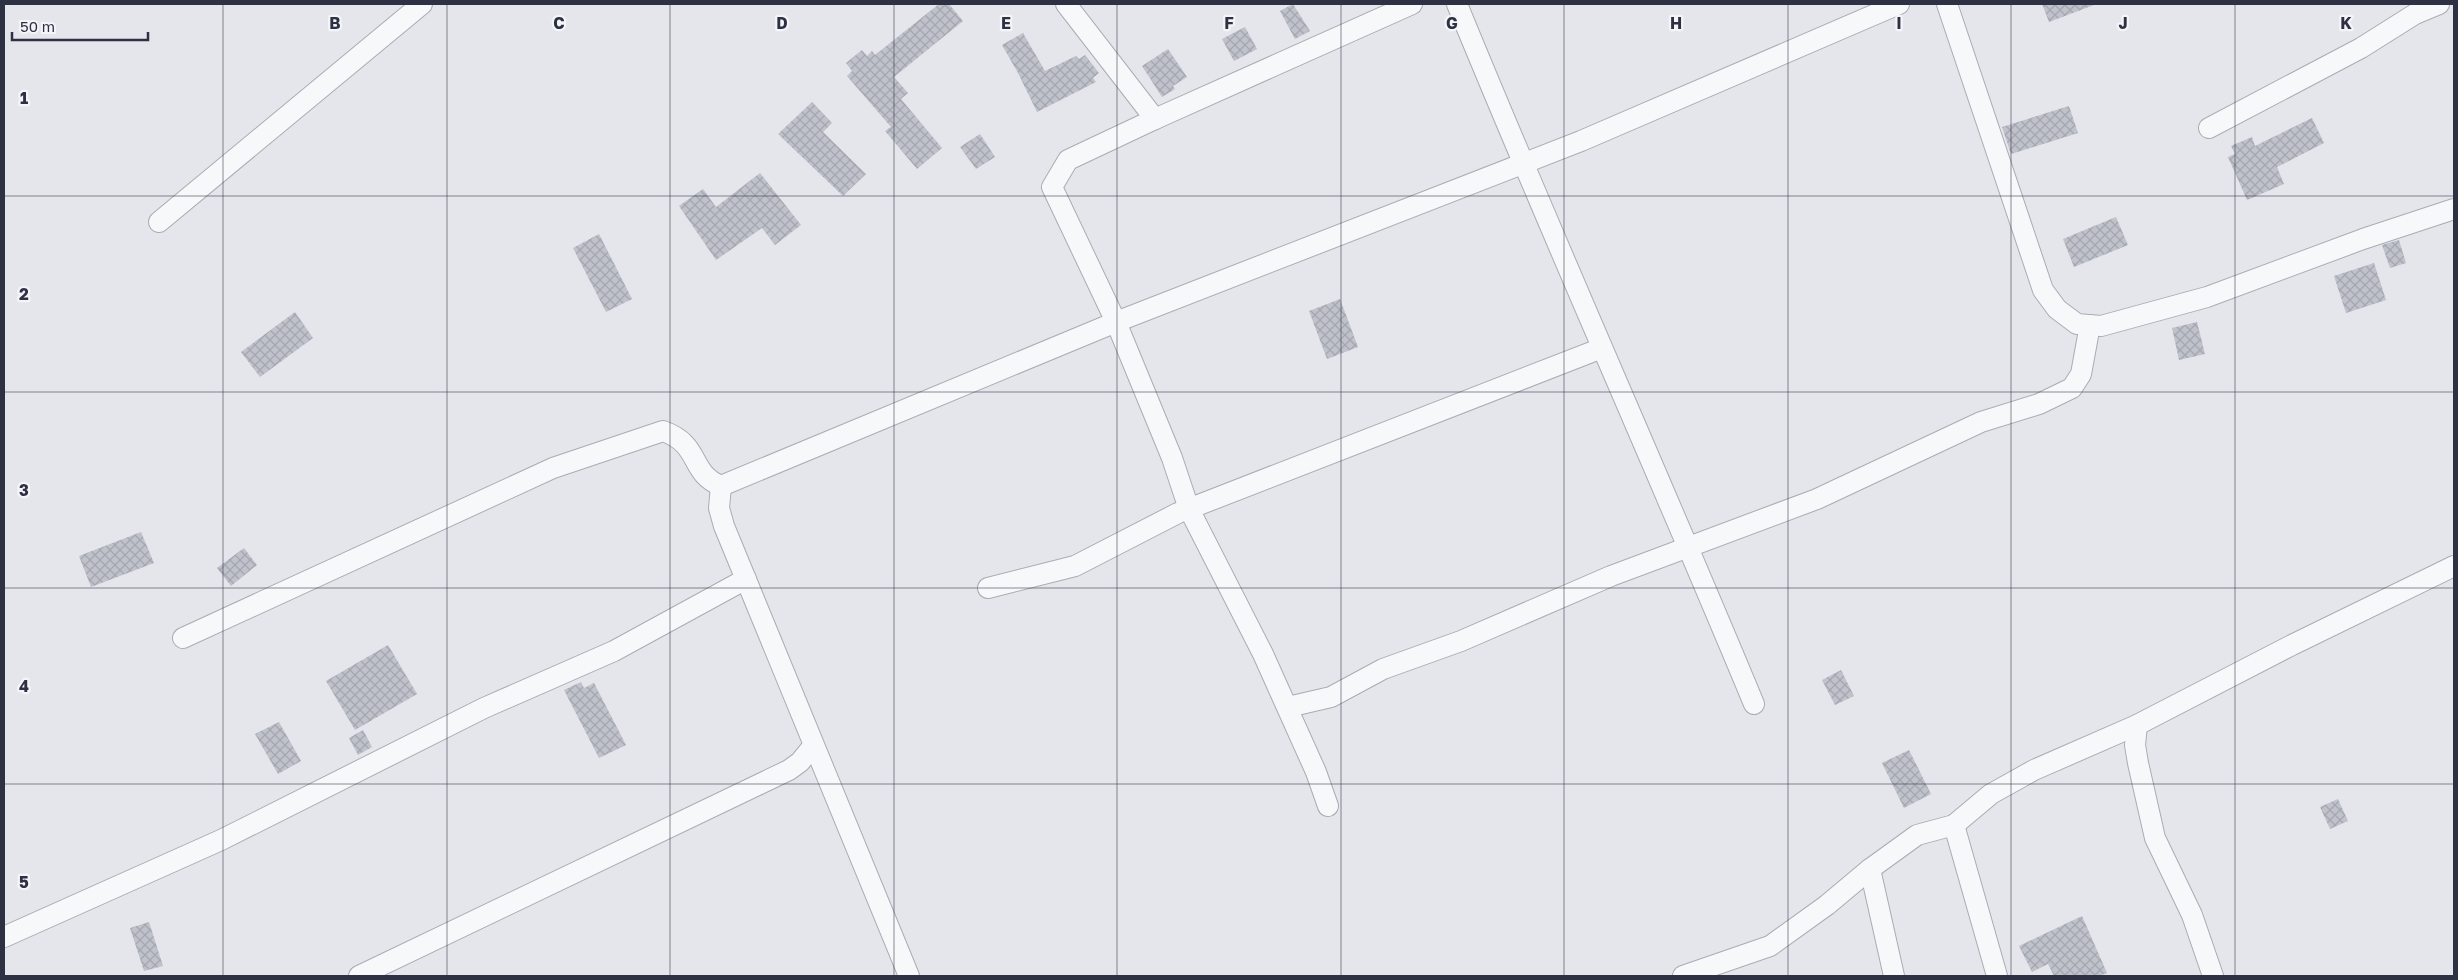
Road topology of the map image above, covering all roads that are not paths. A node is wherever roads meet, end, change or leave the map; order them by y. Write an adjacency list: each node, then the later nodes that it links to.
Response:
1 (422, 4): 12 (street)
2 (1066, 4): 8 (street)
3 (1412, 4): 8 (street)
4 (1457, 4): 10 (street)
5 (1899, 4): 10 (street)
6 (1947, 4): 14 (street)
7 (2439, 4): 9 (street)
8 (1154, 118): 13 (street)
9 (2209, 128)
10 (1522, 164): 13 (street); 15 (street)
11 (2454, 209): 14 (street)
12 (159, 222)
13 (1116, 322): 16 (street); 17 (street)
14 (2090, 325): 18 (street)
15 (1602, 348): 17 (street); 18 (street)
16 (721, 486): 20 (street); 22 (street)
17 (1189, 508): 21 (street); 24 (street)
18 (1690, 548): 23 (street); 24 (street)
19 (2454, 566): 25 (street)
20 (746, 579): 26 (street); 30 (street)
21 (988, 588)
22 (183, 638)
23 (1754, 704)
24 (1288, 707): 27 (street)
25 (2137, 725): 28 (street); 36 (street)
26 (813, 746): 31 (street); 32 (street)
27 (1328, 806)
28 (1954, 825): 29 (street); 35 (street)
29 (1870, 869): 33 (street); 34 (street)
30 (4, 937)
31 (359, 976)
32 (909, 976)
33 (1682, 976)
34 (1894, 976)
35 (1997, 976)
36 (2212, 976)

